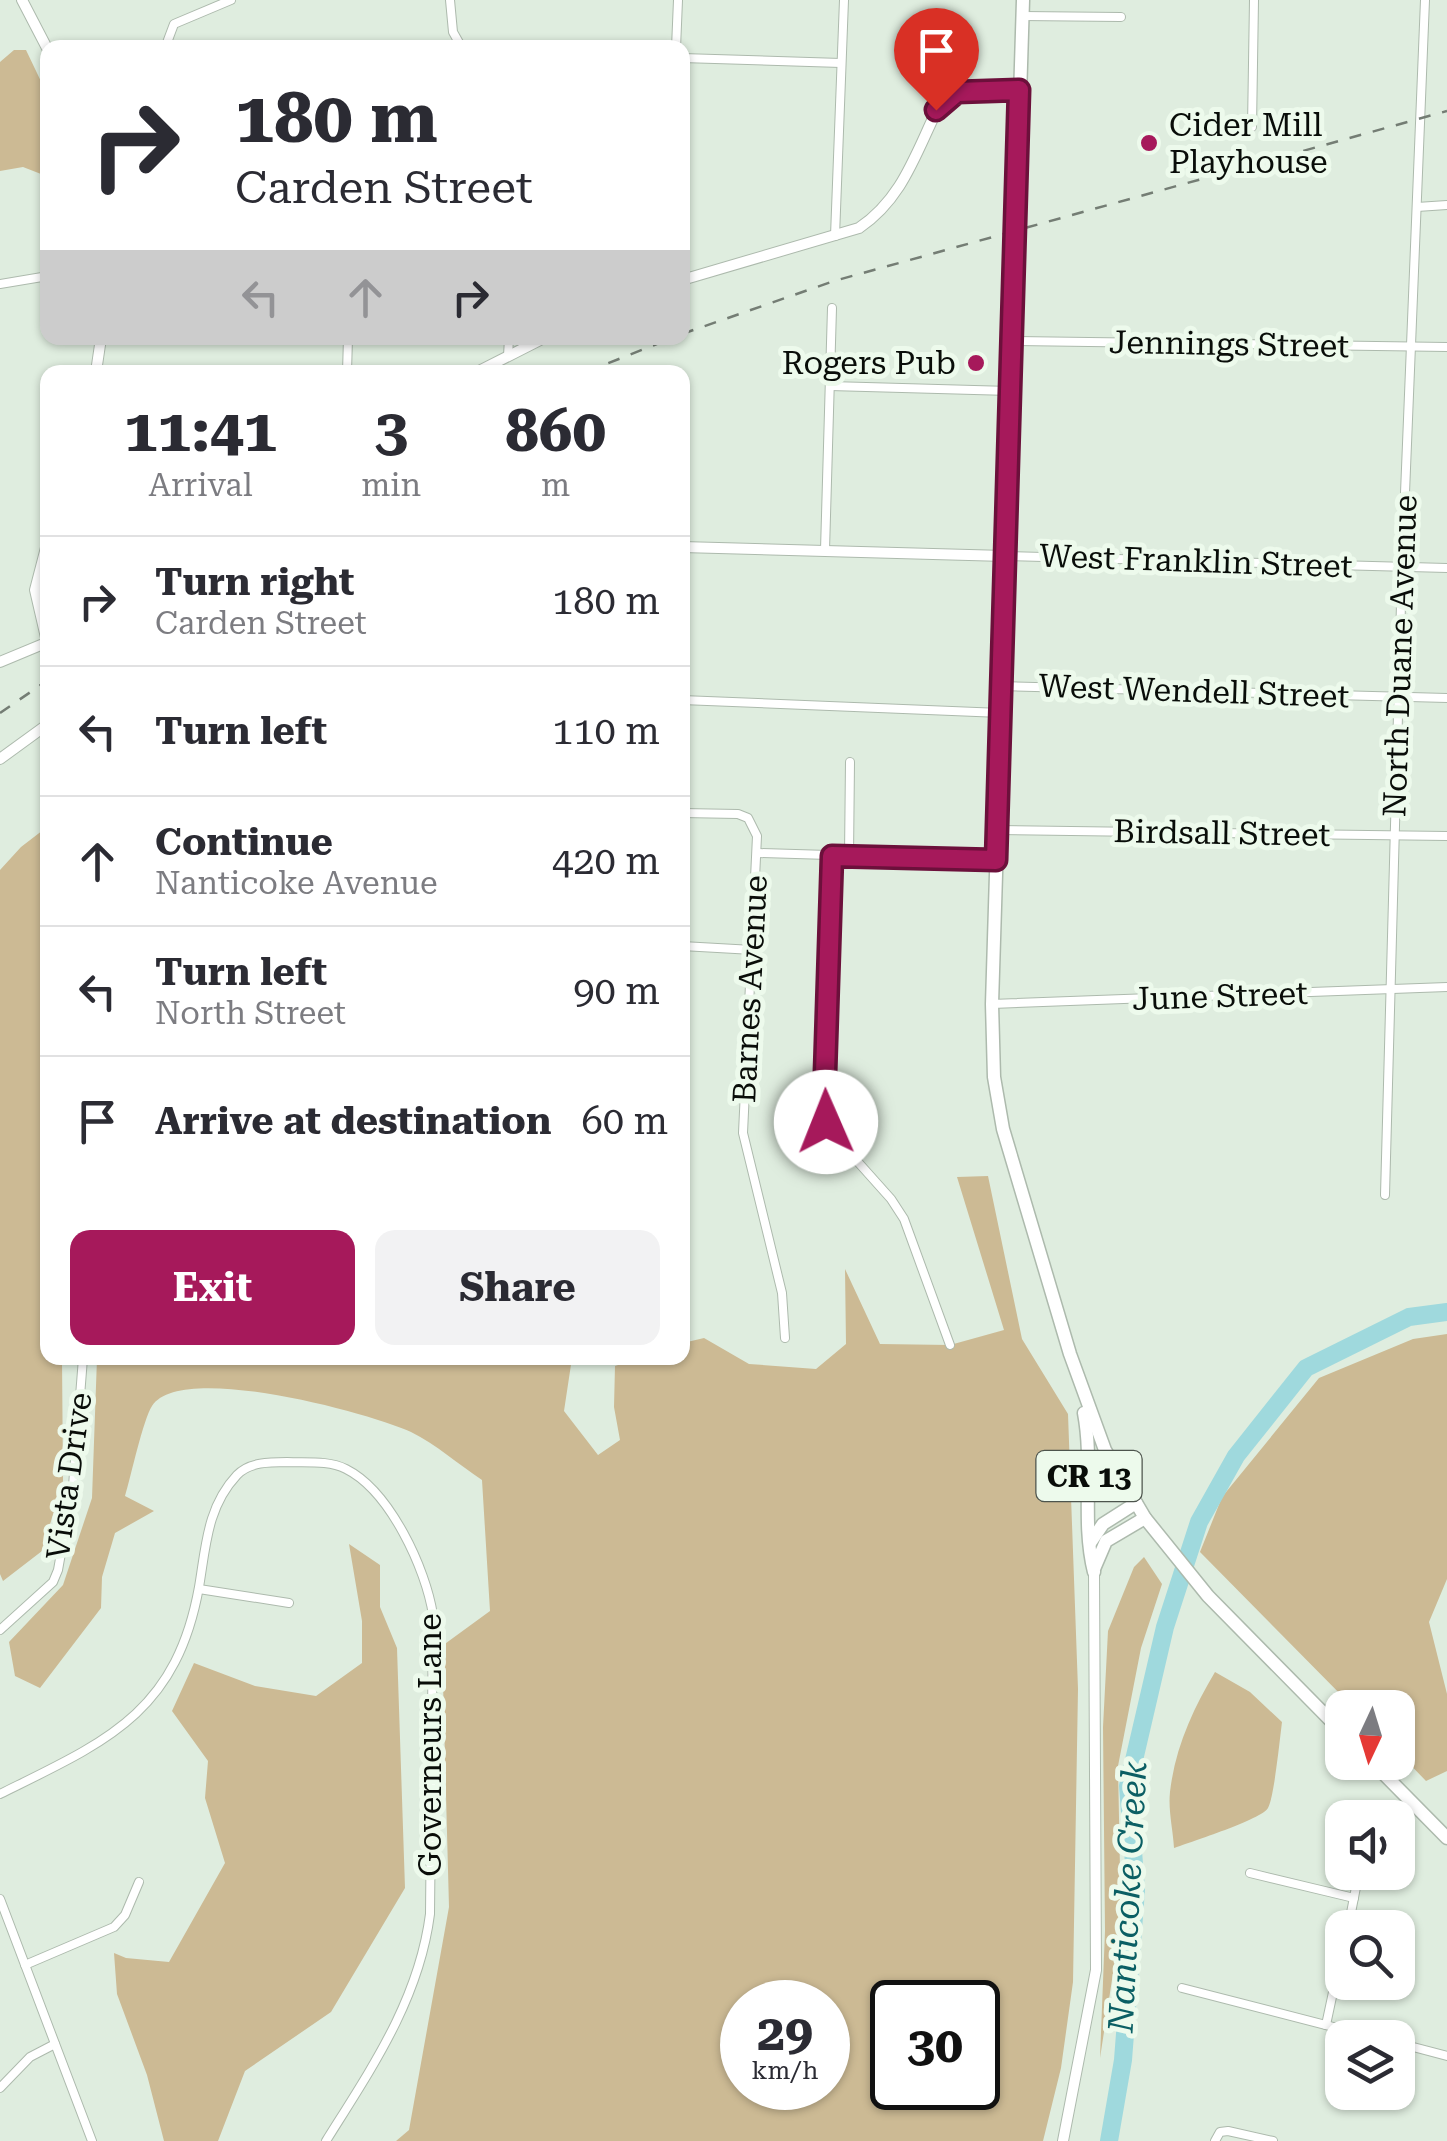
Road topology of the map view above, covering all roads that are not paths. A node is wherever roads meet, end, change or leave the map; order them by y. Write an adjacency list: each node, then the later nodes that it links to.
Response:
1 (22, 0): 11 (street)
2 (231, 0): 12 (street)
3 (450, 0): 13 (street)
4 (678, 0): 14 (street)
5 (844, 0): 16 (street)
6 (1022, 0): 9 (main road)
7 (1254, 0): 18 (street)
8 (1425, 0): 20 (street, North Duane Avenue)
9 (1022, 16): 10 (street); 17 (main road)
10 (1120, 17)
11 (43, 40)
12 (168, 40)
13 (458, 40)
14 (676, 40)
15 (690, 58): 16 (street)
16 (841, 63): 21 (street)
17 (1019, 90): 21 (street); 26 (main road)
18 (1252, 127)
19 (1447, 204): 20 (street)
20 (1418, 207): 29 (street, North Duane Avenue)
21 (835, 236): 23 (street)
22 (40, 277): 24 (street)
23 (690, 278)
24 (0, 284)
25 (832, 308): 33 (street)
26 (1012, 340): 29 (street, Jennings Street); 34 (main road)
27 (508, 345): 31 (street)
28 (530, 345): 31 (street)
29 (1411, 346): 30 (street, Jennings Street); 38 (street, North Duane Avenue)
30 (1447, 347)
31 (508, 356): 32 (street)
32 (491, 365)
33 (830, 386): 34 (street); 36 (street)
34 (1010, 392): 37 (main road)
35 (690, 546): 36 (street)
36 (825, 550): 37 (street)
37 (1005, 556): 38 (street, West Franklin Street); 44 (main road)
38 (1402, 567): 39 (street, West Franklin Street); 45 (street, North Duane Avenue)
39 (1447, 568)
40 (40, 571): 41 (street)
41 (40, 612)
42 (40, 645): 43 (street)
43 (0, 662)
44 (1002, 686): 45 (street, West Wendell Street); 48 (main road)
45 (1398, 696): 46 (street, West Wendell Street); 54 (street, North Duane Avenue)
46 (1447, 698)
47 (690, 700): 48 (street)
48 (1001, 714): 53 (main road)
49 (40, 730): 50 (street)
50 (0, 759)
51 (850, 762): 58 (street)
52 (690, 813): 56 (street, Barnes Avenue)
53 (997, 830): 54 (street, Birdsall Street); 59 (main road)
54 (1394, 835): 55 (street, Birdsall Street); 63 (street, North Duane Avenue)
55 (1447, 836)
56 (758, 853): 57 (street); 61 (street, Barnes Avenue)
57 (832, 856): 58 (street); 67 (street)
58 (848, 856): 59 (street)
59 (996, 860): 64 (main road)
60 (690, 946): 61 (street)
61 (754, 950): 66 (street, Barnes Avenue)
62 (1447, 987): 63 (street, June Street)
63 (1390, 990): 64 (street, June Street); 65 (street, North Duane Avenue)
64 (992, 1004): 69 (main road)
65 (1385, 1195)
66 (785, 1338)
67 (950, 1346)
68 (83, 1365): 76 (street, Vista Drive)
69 (1078, 1381): 70 (main road); 72 (main road, CR 13)
70 (1136, 1502): 71 (main road); 72 (main road, CR 13)
71 (1145, 1518): 73 (main road, CR 13); 77 (main road)
72 (1088, 1550): 73 (main road, CR 13)
73 (1094, 1572): 96 (street, CR 13)
74 (198, 1589): 75 (street); 79 (street, Governeurs Lane); 95 (street, Governeurs Lane)
75 (289, 1604)
76 (0, 1630)
77 (1325, 1715)
78 (1390, 1780): 80 (main road)
79 (0, 1794)
80 (1447, 1838)
81 (1250, 1873): 85 (street)
82 (140, 1882): 87 (street)
83 (1356, 1890): 85 (street)
84 (0, 1898): 87 (street)
85 (1354, 1898): 86 (street)
86 (1352, 1910)
87 (26, 1965): 90 (street)
88 (1182, 1988): 89 (street)
89 (1325, 2024)
90 (55, 2044): 93 (street); 94 (street)
91 (1415, 2048): 92 (street)
92 (1447, 2056)
93 (0, 2088)
94 (92, 2141)
95 (326, 2141)
96 (1064, 2141)
97 (1215, 2141): 98 (street)
98 (1273, 2141)

